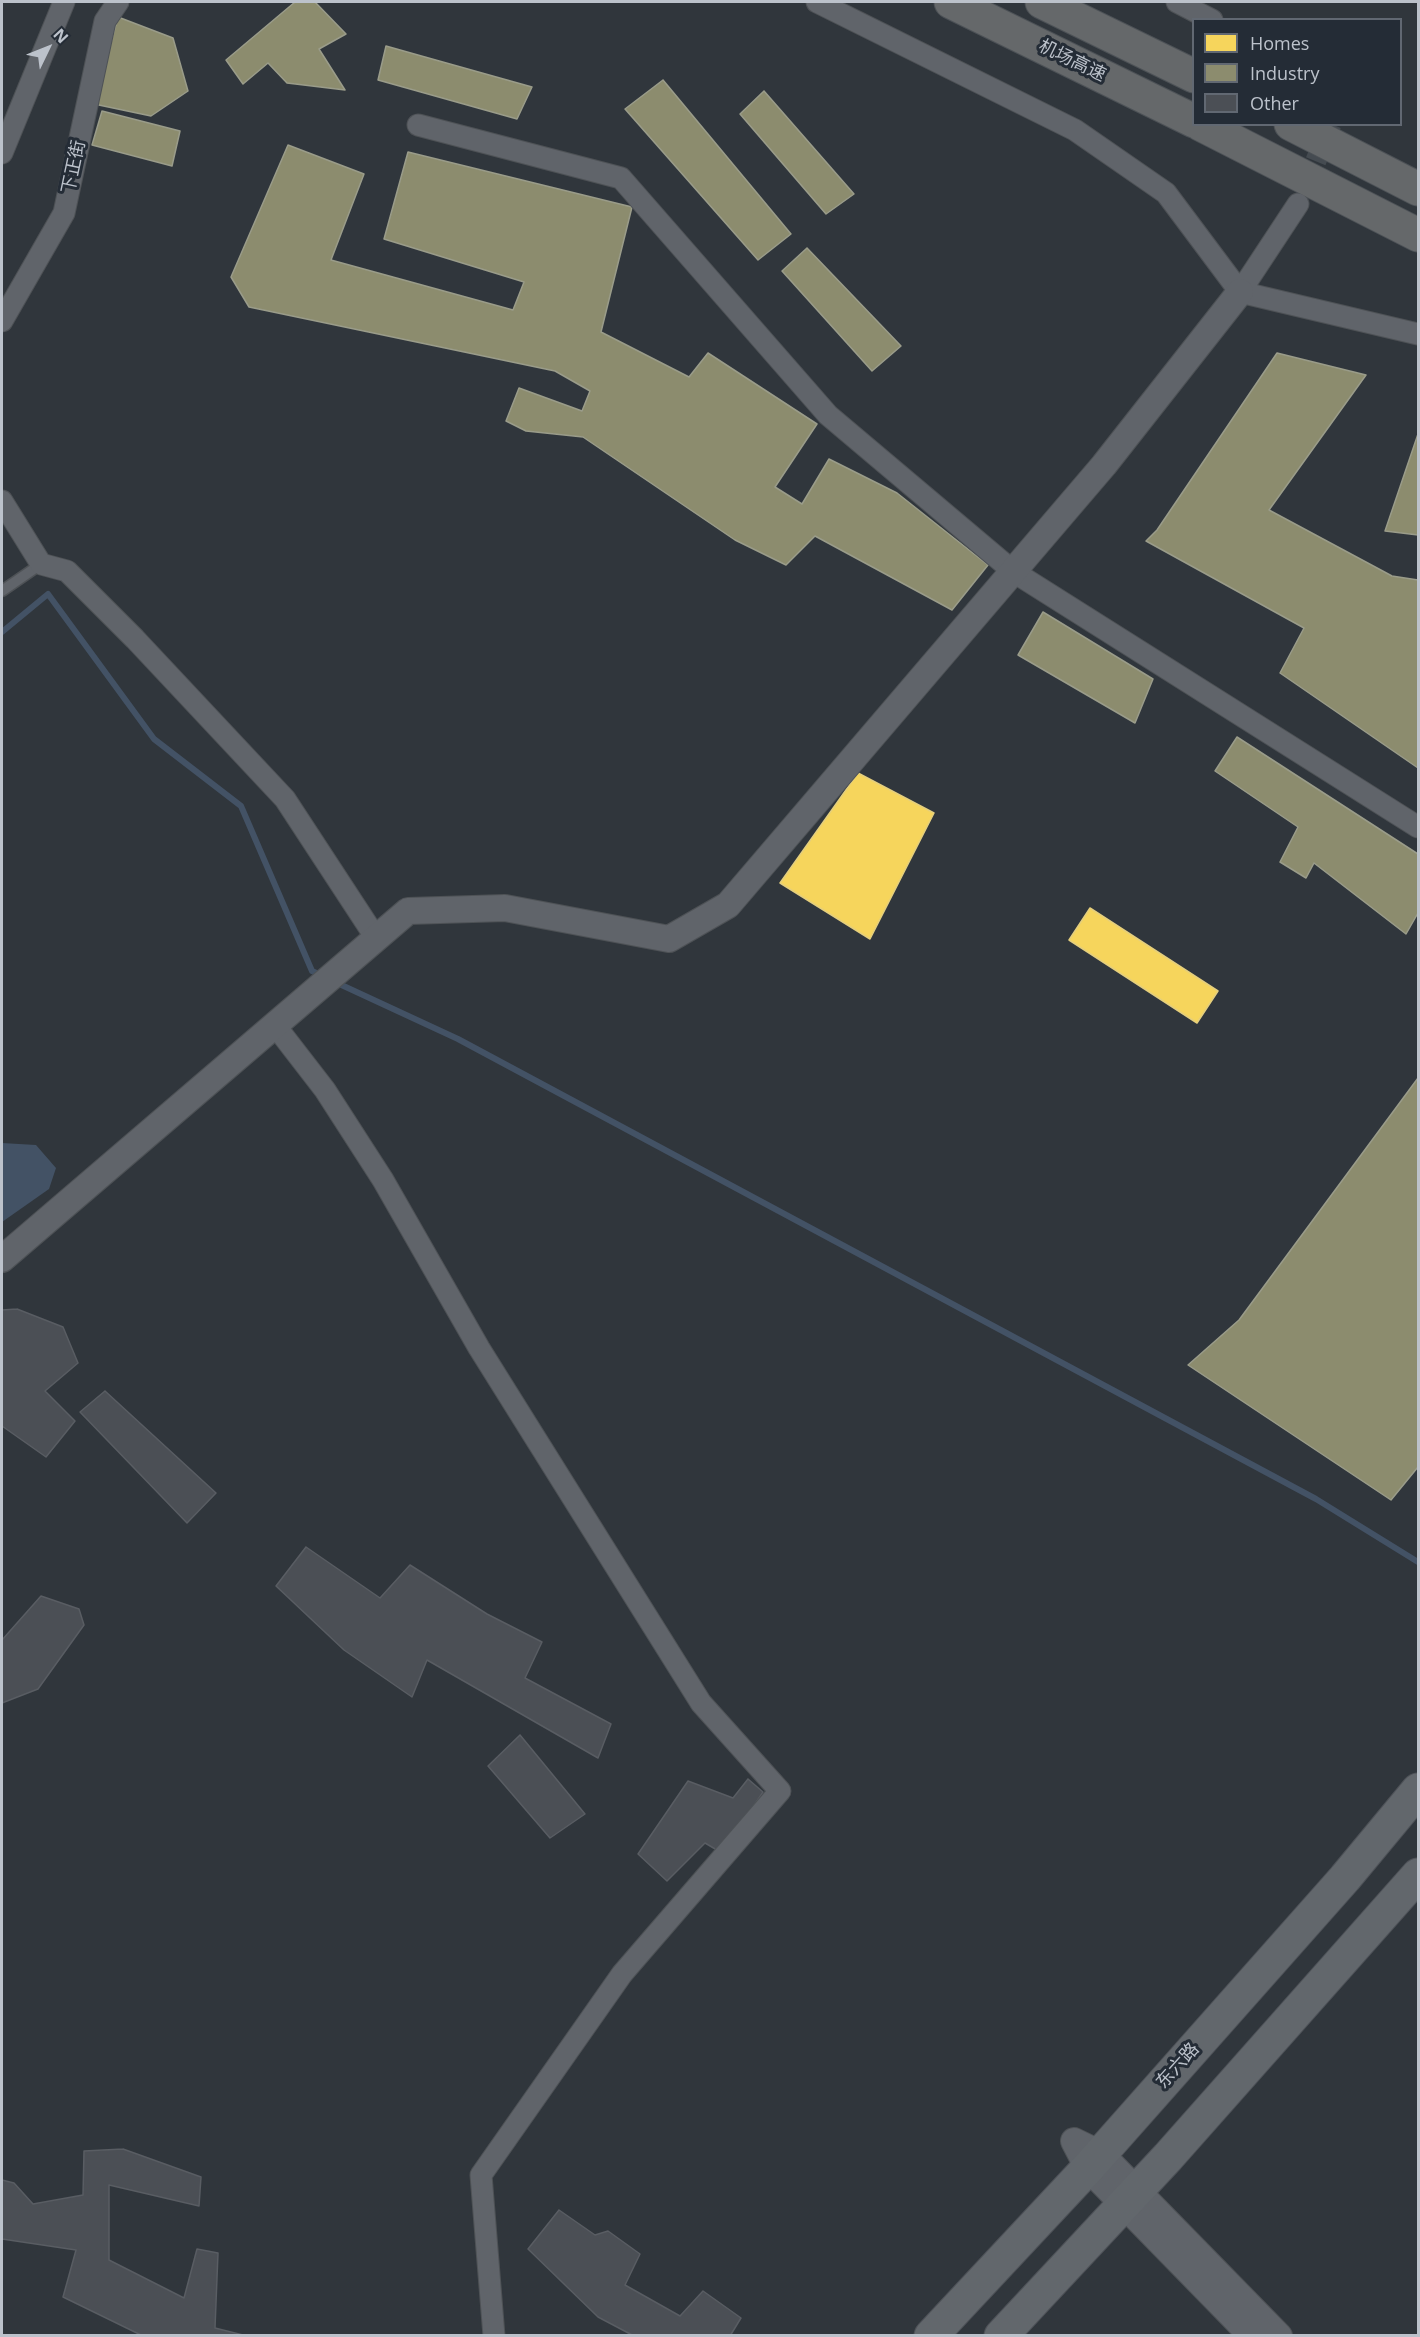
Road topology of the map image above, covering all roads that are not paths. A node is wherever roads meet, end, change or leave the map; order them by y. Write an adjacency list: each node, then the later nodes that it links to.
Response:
1 (64, 2): 13 (street)
2 (118, 2): 18 (street, 下正街)
3 (817, 2): 17 (street)
4 (951, 2): 9 (highway, 机场高速)
5 (1042, 2): 8 (highway)
6 (1177, 2): 7 (street)
7 (1208, 18)
8 (1192, 75)
9 (1192, 120)
10 (418, 125): 22 (street)
11 (1204, 126): 16 (highway)
12 (1295, 126): 14 (highway)
13 (2, 153)
14 (1419, 189)
15 (1298, 204): 17 (street)
16 (1419, 235)
17 (1240, 292): 19 (street); 22 (street)
18 (2, 321)
19 (1419, 334)
20 (2, 501): 21 (street)
21 (41, 564): 23 (lane); 25 (street)
22 (1014, 572): 24 (street); 25 (street)
23 (2, 591)
24 (1419, 826)
25 (376, 938): 26 (street)
26 (274, 1024): 27 (street); 32 (street)
27 (2, 1259)
28 (1419, 1790): 30 (main road, 东六路)
29 (1419, 1875): 31 (main road)
30 (1094, 2161): 31 (street); 33 (main road, 东六路)
31 (1131, 2198): 34 (main road); 35 (street); 36 (street)
32 (494, 2336)
33 (931, 2336)
34 (1001, 2336)
35 (1252, 2336)
36 (1279, 2336)

